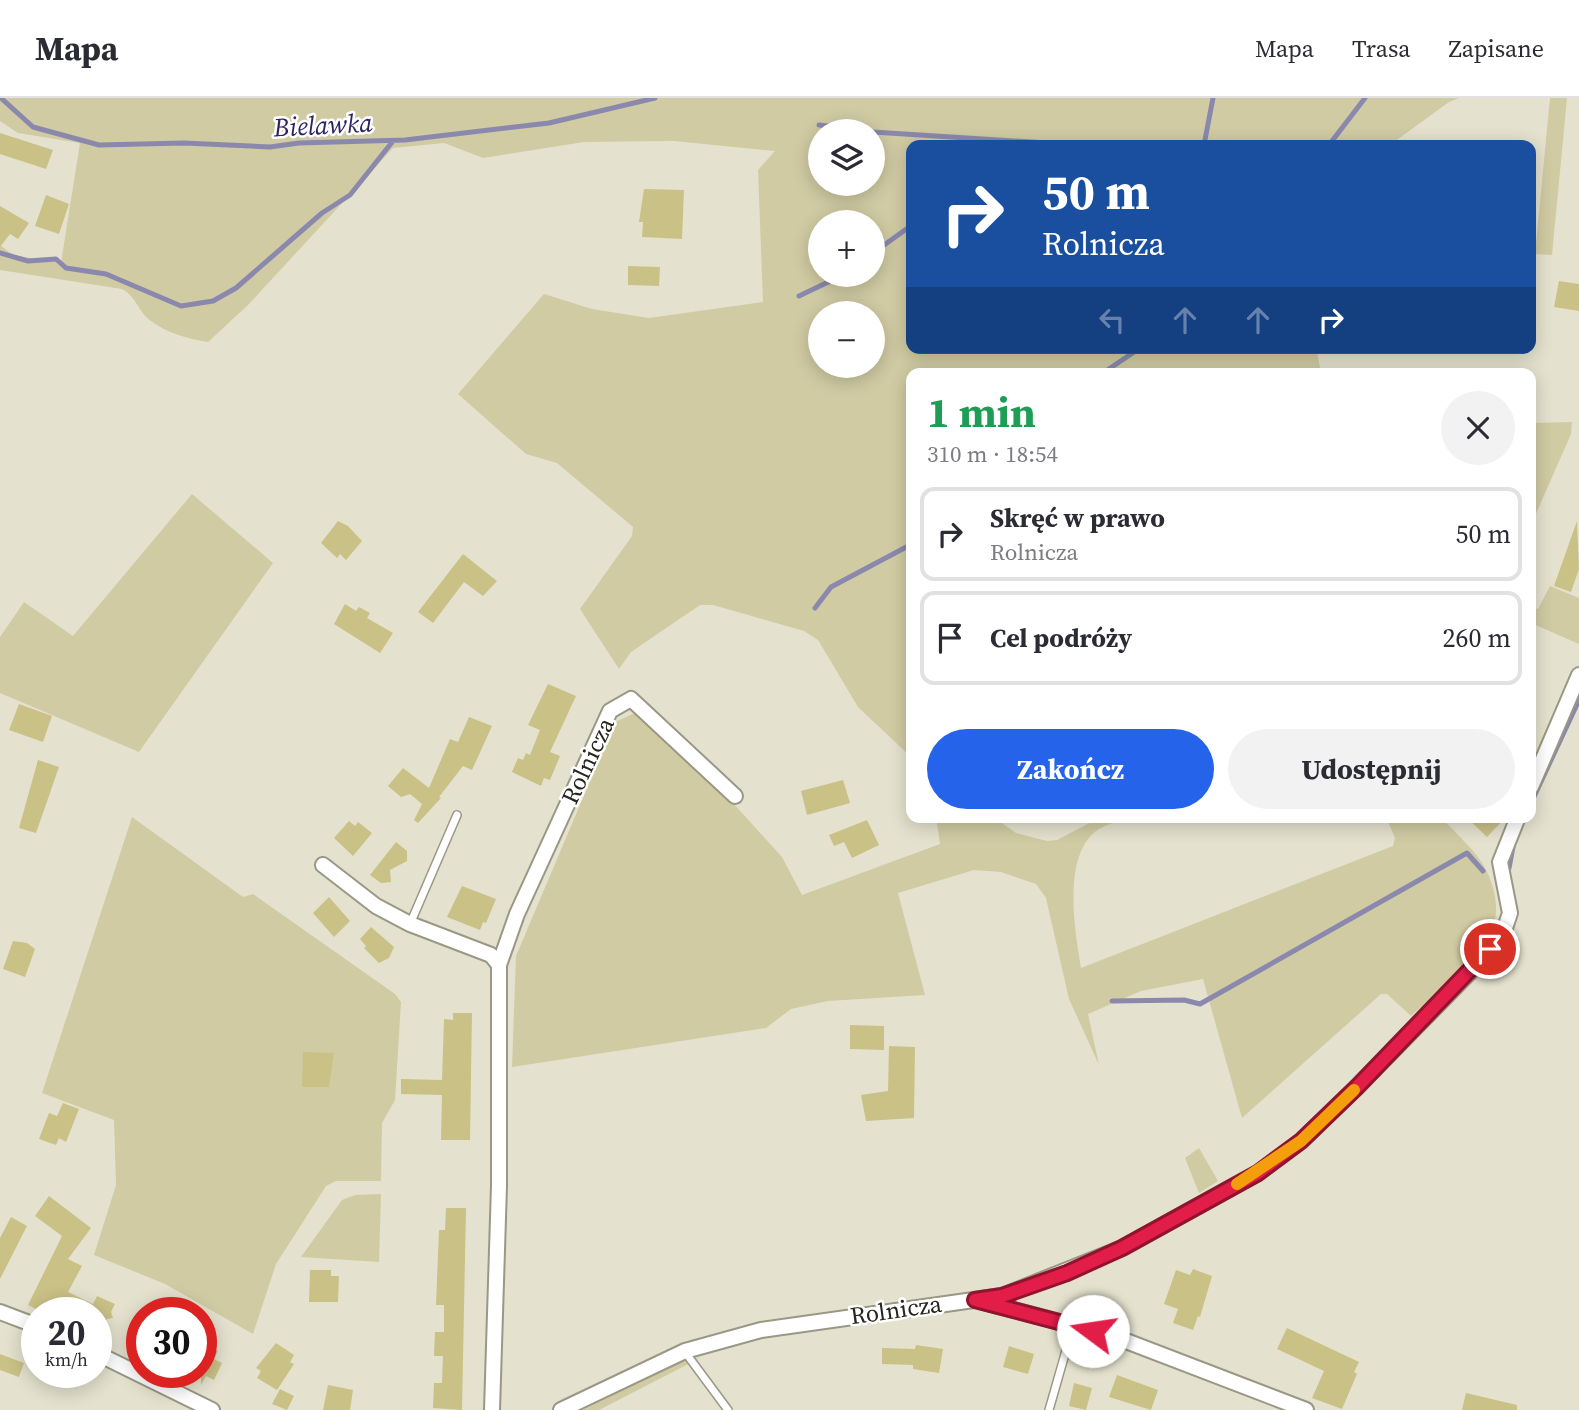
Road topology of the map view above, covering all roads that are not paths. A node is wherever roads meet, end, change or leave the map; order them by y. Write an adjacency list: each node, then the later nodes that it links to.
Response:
1 (1579, 676): 2 (street)
2 (1536, 775)
3 (736, 796): 8 (street, Rolnicza)
4 (457, 815): 7 (lane)
5 (1516, 823): 9 (street, Rolnicza)
6 (323, 865): 7 (street)
7 (410, 924): 8 (street)
8 (499, 965): 16 (street, Rolnicza)
9 (975, 1300): 12 (street); 13 (street, Rolnicza)
10 (0, 1311): 11 (street)
11 (21, 1320)
12 (1073, 1326): 19 (lane); 20 (street)
13 (685, 1351): 17 (street, Rolnicza); 18 (lane)
14 (112, 1361): 15 (street)
15 (212, 1410)
16 (492, 1410)
17 (561, 1410)
18 (728, 1410)
19 (1049, 1410)
20 (1306, 1410)

